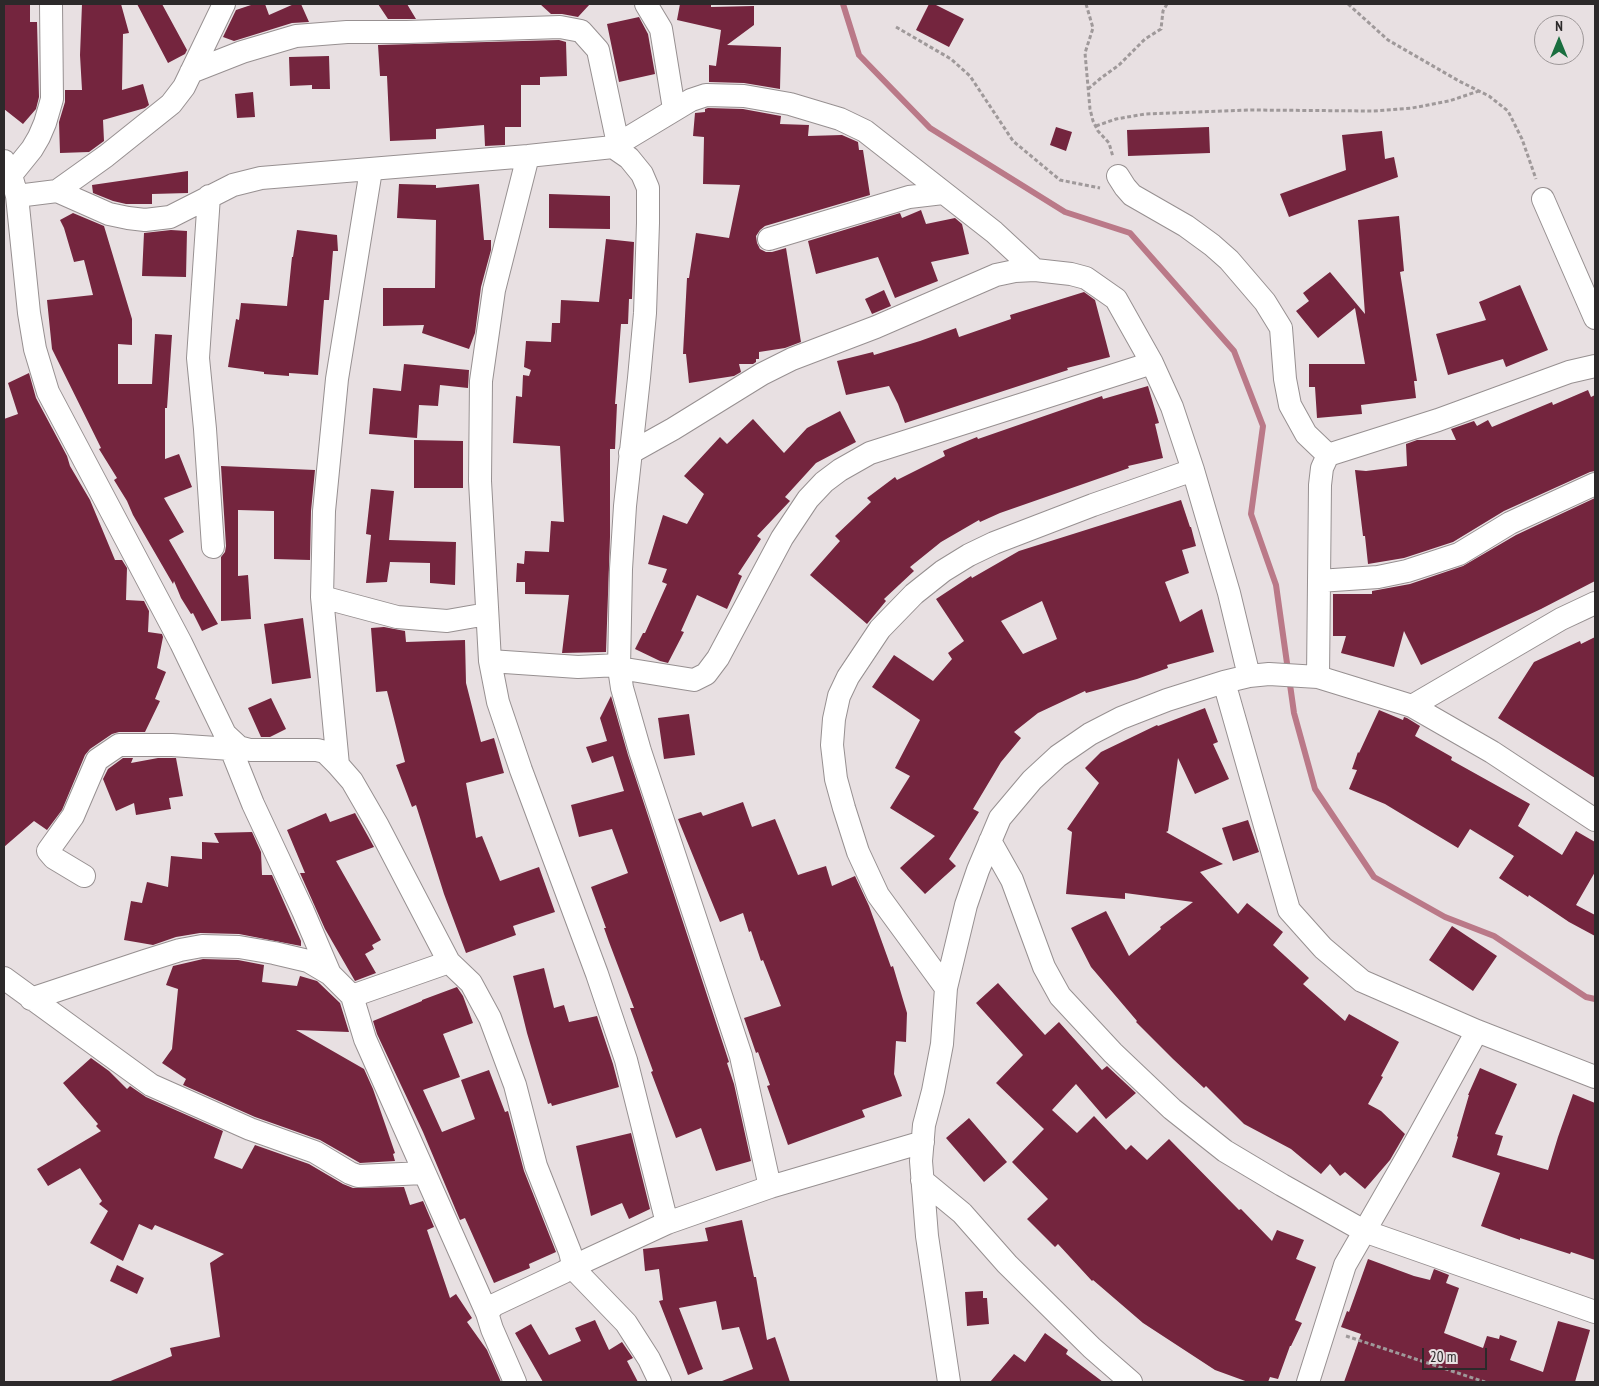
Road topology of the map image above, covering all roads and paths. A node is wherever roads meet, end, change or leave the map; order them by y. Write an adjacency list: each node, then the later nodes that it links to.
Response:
1 (51, 4): 15 (street)
2 (224, 4): 8 (street)
3 (646, 4): 11 (street)
4 (1086, 4): 9 (path)
5 (1167, 4): 9 (path)
6 (1348, 4): 10 (path)
7 (896, 27): 17 (path)
8 (191, 72): 13 (street); 18 (street)
9 (1088, 90): 12 (path)
10 (1479, 91): 12 (path); 22 (path)
11 (674, 109): 13 (street); 19 (street)
12 (1096, 126): 17 (path)
13 (616, 145): 14 (street); 28 (street)
14 (528, 156): 16 (street); 36 (street)
15 (7, 168): 20 (street)
16 (370, 170): 21 (street); 34 (street)
17 (1124, 184): 29 (street)
18 (57, 191): 20 (street); 21 (street)
19 (943, 193): 23 (street); 24 (street)
20 (17, 196): 43 (street)
21 (209, 196): 32 (street)
22 (1543, 199): 25 (street)
23 (769, 239)
24 (1035, 270): 26 (street); 28 (street)
25 (1595, 318)
26 (1152, 363): 30 (street); 38 (street)
27 (1595, 366): 29 (street)
28 (630, 453): 38 (street)
29 (1328, 455): 33 (street)
30 (1193, 470): 39 (street); 51 (street)
31 (1595, 484): 33 (street)
32 (213, 547)
33 (1319, 581): 40 (street)
34 (322, 596): 36 (street); 44 (street)
35 (1595, 603): 42 (street)
36 (487, 614): 37 (street)
37 (490, 661): 38 (street); 60 (street)
38 (619, 666): 59 (street)
39 (1259, 675): 40 (street); 41 (street)
40 (1318, 677): 42 (street)
41 (1224, 682): 46 (street); 54 (street)
42 (1412, 706): 45 (street)
43 (228, 742): 44 (street); 47 (street); 49 (street)
44 (338, 765): 48 (street)
45 (1593, 816)
46 (990, 841): 51 (street); 61 (street)
47 (84, 876)
48 (449, 962): 52 (street); 62 (street)
49 (330, 974): 52 (street); 53 (street)
50 (4, 978): 53 (street)
51 (946, 988): 56 (street)
52 (352, 996): 57 (street)
53 (31, 999): 57 (street)
54 (1477, 1031): 55 (street); 61 (street)
55 (1595, 1077)
56 (922, 1142): 58 (street); 59 (street)
57 (424, 1173): 64 (street)
58 (922, 1180): 68 (street); 69 (street)
59 (770, 1187): 60 (street)
60 (667, 1223): 62 (street)
61 (1364, 1231): 63 (street); 65 (street)
62 (572, 1267): 64 (street); 67 (street)
63 (1595, 1312)
64 (487, 1313): 66 (street)
65 (1325, 1330): 70 (street); 71 (path)
66 (516, 1382)
67 (660, 1382)
68 (949, 1382)
69 (1131, 1382)
70 (1308, 1382)
71 (1485, 1382)

